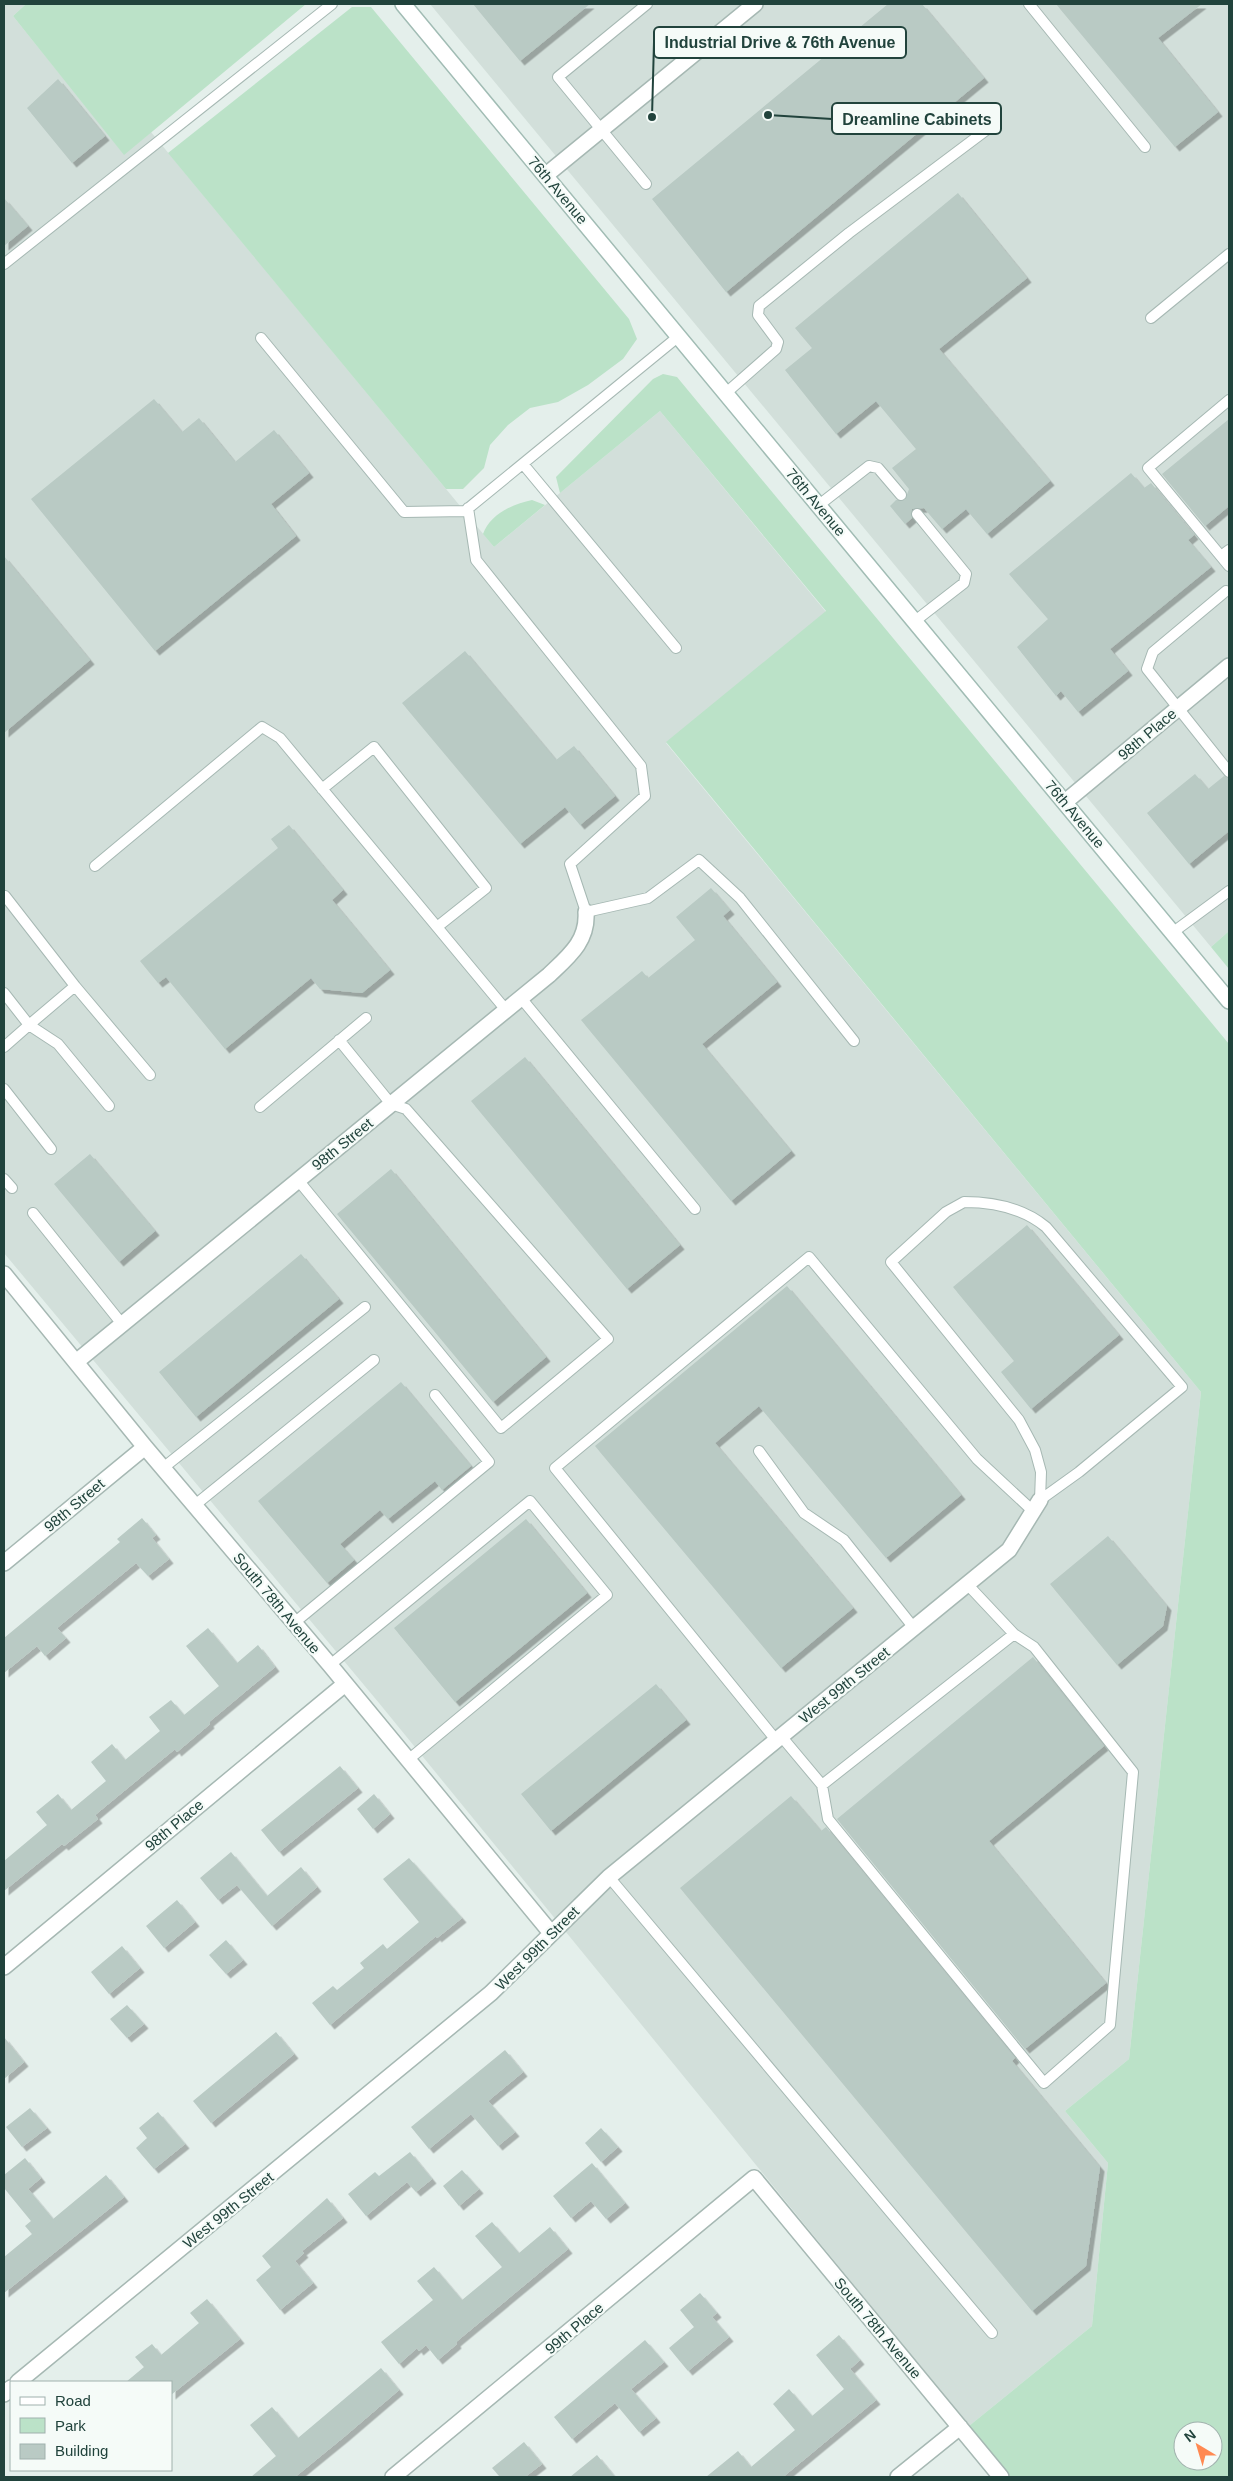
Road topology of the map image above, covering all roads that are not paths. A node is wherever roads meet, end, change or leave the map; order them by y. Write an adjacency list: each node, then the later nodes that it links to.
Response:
1 (332, 4): 12 (lane)
2 (403, 4): 9 (street, 76th Avenue)
3 (647, 4): 7 (lane)
4 (755, 4): 7 (street)
5 (1029, 4): 8 (lane)
6 (993, 125): 16 (lane)
7 (602, 129): 9 (street); 10 (lane)
8 (1145, 148)
9 (546, 175): 14 (street, 76th Avenue)
10 (646, 184)
11 (1229, 254): 13 (lane)
12 (4, 264)
13 (1151, 318)
14 (679, 336): 16 (street, 76th Avenue); 18 (lane)
15 (261, 338): 21 (lane)
16 (726, 393): 20 (street, 76th Avenue)
17 (1229, 400): 23 (lane)
18 (522, 464): 21 (lane); 27 (lane)
19 (901, 495): 20 (lane)
20 (819, 506): 26 (street, 76th Avenue)
21 (468, 508): 36 (lane)
22 (917, 514): 26 (lane)
23 (1225, 553): 24 (lane)
24 (1229, 566)
25 (1226, 591): 29 (lane)
26 (915, 621): 32 (street, 76th Avenue)
27 (676, 648)
28 (1229, 666): 29 (street, 98th Place)
29 (1179, 708): 30 (lane); 32 (street, 98th Place)
30 (1229, 772)
31 (322, 789): 33 (lane); 37 (lane); 37 (lane)
32 (1065, 802): 38 (street, 76th Avenue)
33 (95, 866)
34 (1229, 891): 38 (lane)
35 (4, 896): 39 (lane)
36 (586, 912): 41 (street, 98th Street); 47 (lane)
37 (437, 927): 43 (lane)
38 (1172, 933): 42 (street, 76th Avenue)
39 (75, 986): 45 (lane); 49 (lane)
40 (4, 993): 45 (lane)
41 (521, 998): 43 (street, 98th Street); 58 (lane)
42 (1229, 1001)
43 (506, 1010): 51 (street, 98th Street)
44 (366, 1018): 46 (lane)
45 (29, 1025): 48 (lane); 52 (lane)
46 (340, 1040): 51 (lane); 53 (lane)
47 (854, 1041)
48 (4, 1047)
49 (150, 1075)
50 (4, 1089): 54 (lane)
51 (391, 1104): 56 (street, 98th Street); 56 (lane)
52 (108, 1106)
53 (260, 1107)
54 (51, 1149)
55 (4, 1179): 57 (lane)
56 (298, 1180): 62 (street, 98th Street)
57 (12, 1188)
58 (695, 1209)
59 (33, 1213): 62 (lane)
60 (4, 1274): 64 (street, South 78th Avenue)
61 (366, 1307): 68 (lane)
62 (122, 1324): 64 (street, 98th Street)
63 (374, 1360): 69 (lane)
64 (76, 1362): 66 (street, South 78th Avenue)
65 (435, 1395): 73 (lane)
66 (145, 1447): 68 (street, South 78th Avenue); 71 (street, 98th Street)
67 (759, 1451): 74 (lane)
68 (163, 1468): 69 (street, South 78th Avenue)
69 (195, 1506): 73 (street, South 78th Avenue)
70 (1037, 1506): 70 (lane); 72 (street, West 99th Street); 78 (lane)
71 (4, 1564)
72 (967, 1584): 74 (street, West 99th Street); 75 (lane)
73 (294, 1623): 76 (street, South 78th Avenue)
74 (914, 1628): 78 (street, West 99th Street)
75 (1014, 1634): 80 (lane); 80 (lane)
76 (330, 1666): 77 (street, South 78th Avenue); 79 (lane)
77 (345, 1684): 79 (street, South 78th Avenue); 83 (street, 98th Place)
78 (778, 1738): 80 (lane); 81 (street, West 99th Street)
79 (408, 1760): 82 (street, South 78th Avenue)
80 (822, 1785)
81 (608, 1877): 82 (street, West 99th Street); 85 (lane)
82 (550, 1932): 86 (street, West 99th Street)
83 (4, 1967)
84 (754, 2178): 87 (street, South 78th Avenue); 88 (street, 99th Place)
85 (992, 2333)
86 (19, 2381)
87 (960, 2427): 89 (street); 90 (street, South 78th Avenue)
88 (393, 2477)
89 (898, 2477)
90 (1001, 2477)

